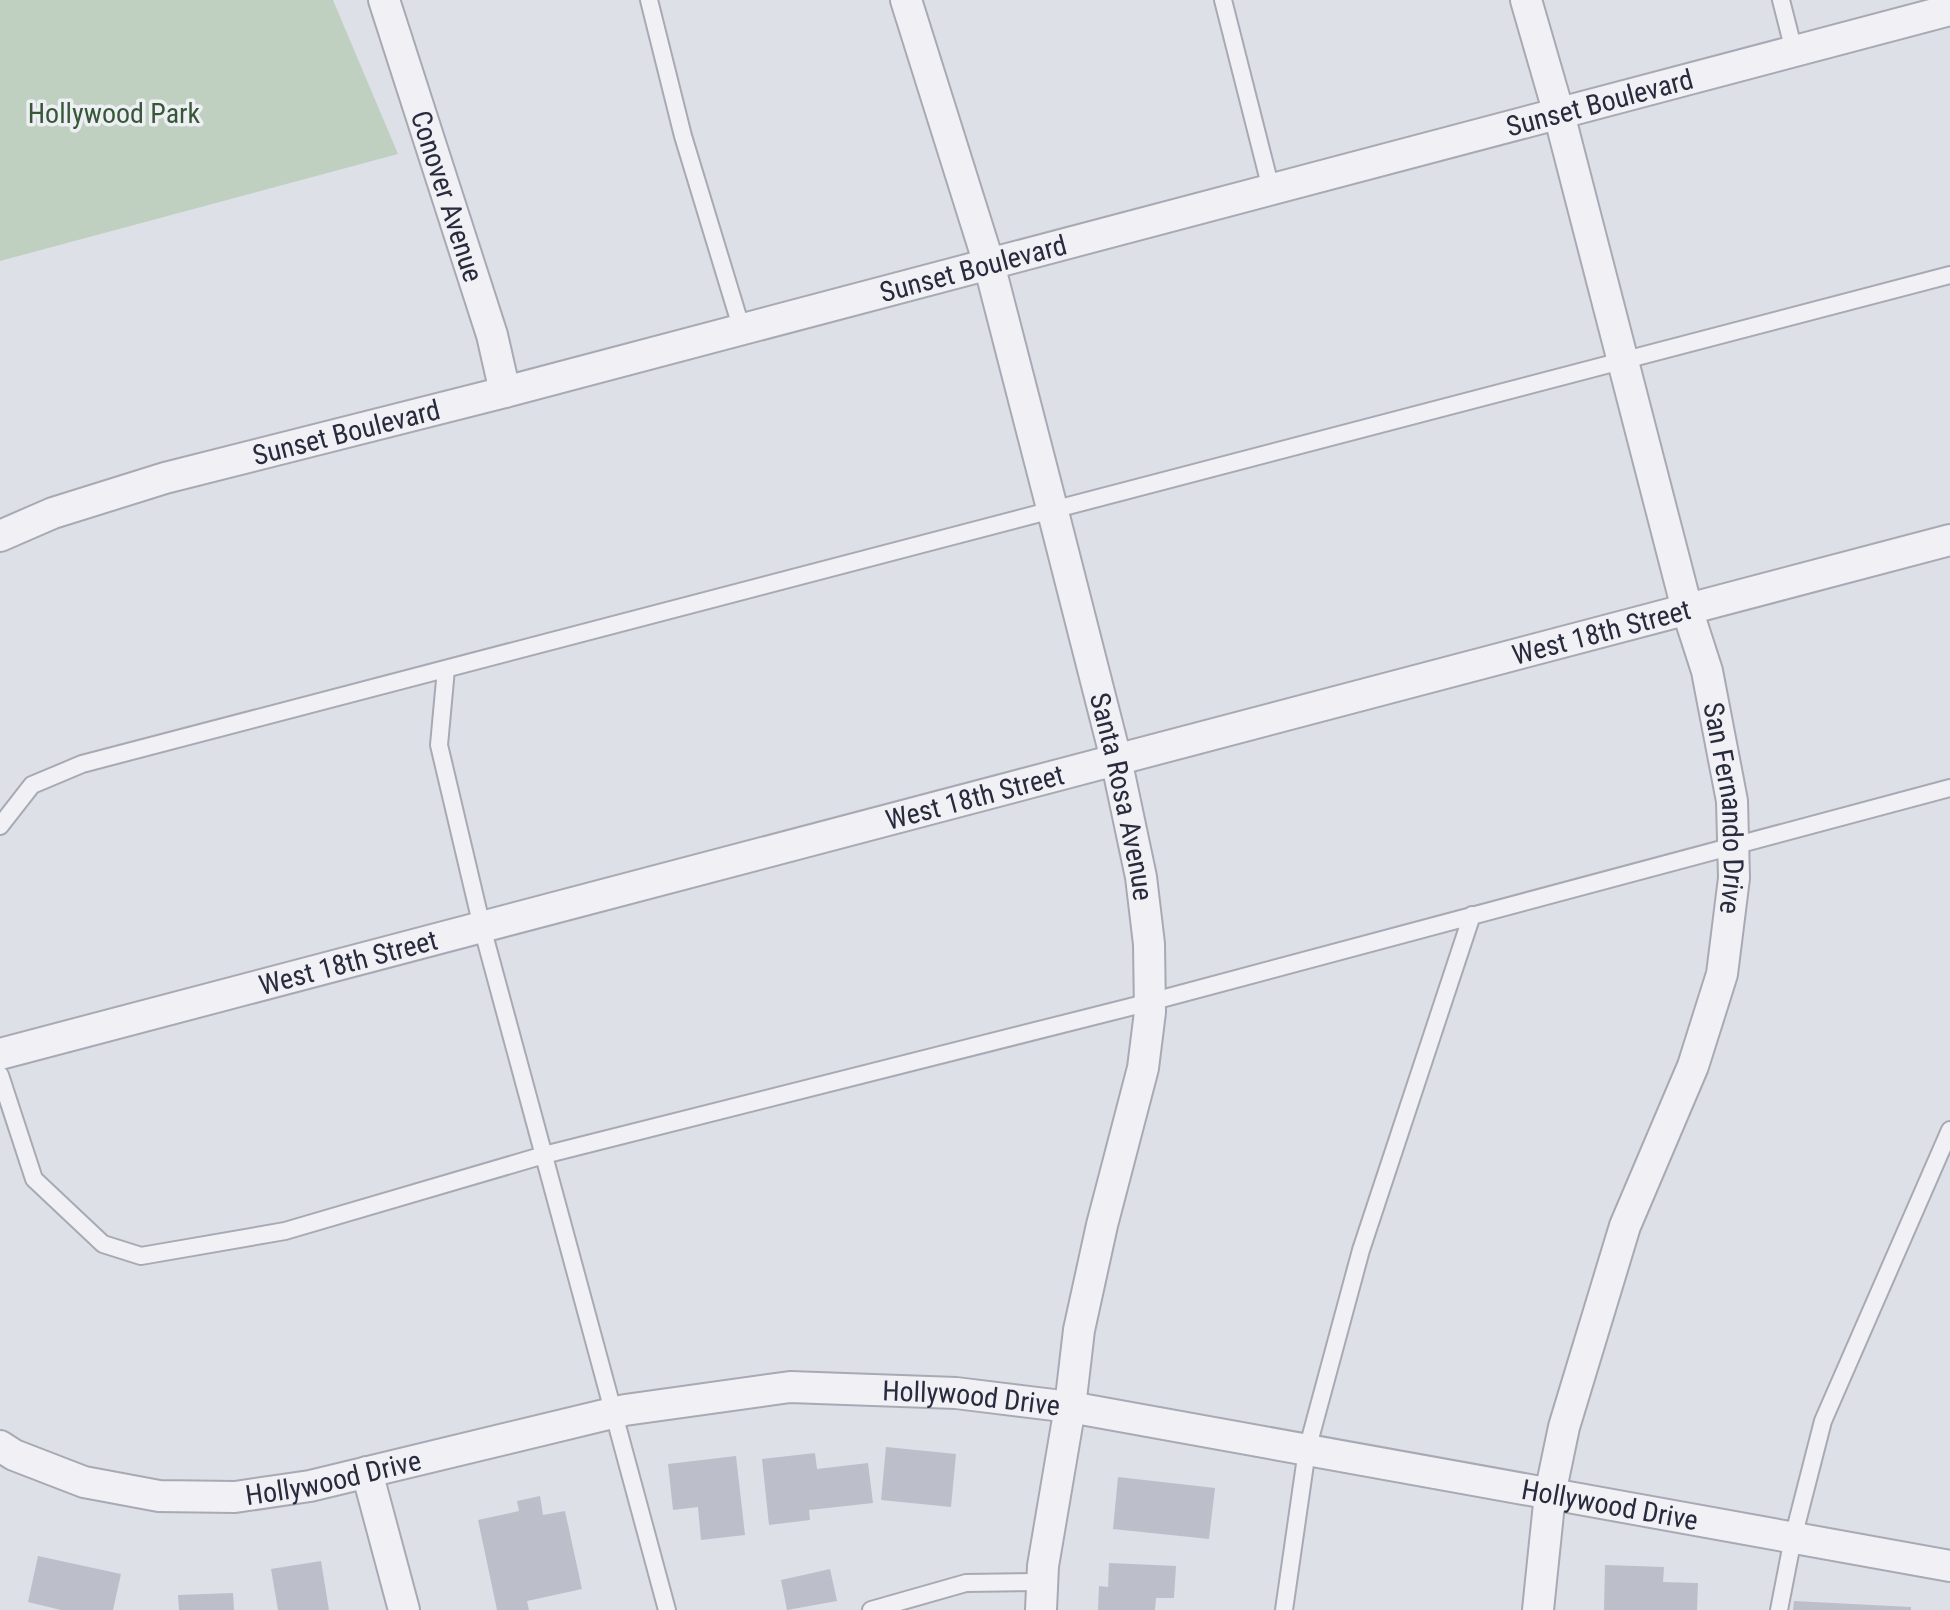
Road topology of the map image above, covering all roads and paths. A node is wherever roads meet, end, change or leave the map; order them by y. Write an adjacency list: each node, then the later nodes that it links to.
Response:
1 (384, 0): 15 (street, Conover Avenue)
2 (649, 0): 13 (lane)
3 (906, 0): 11 (street, Santa Rosa Avenue)
4 (1223, 0): 10 (lane)
5 (1526, 0): 9 (street, San Fernando Drive)
6 (1781, 0): 8 (lane)
7 (1950, 10): 8 (street, Sunset Boulevard)
8 (1794, 51): 9 (street, Sunset Boulevard)
9 (1559, 114): 10 (street, Sunset Boulevard); 14 (street, San Fernando Drive)
10 (1271, 189): 11 (street, Sunset Boulevard)
11 (989, 264): 13 (street, Sunset Boulevard); 16 (street, Santa Rosa Avenue)
12 (1950, 275): 14 (lane)
13 (742, 330): 15 (street, Sunset Boulevard)
14 (1623, 362): 16 (lane); 19 (street, San Fernando Drive)
15 (505, 392): 17 (street, Sunset Boulevard)
16 (1053, 512): 20 (lane); 21 (street, Santa Rosa Avenue)
17 (0, 536)
18 (1950, 540): 19 (street, West 18th Street)
19 (1687, 609): 21 (street, West 18th Street); 24 (street, San Fernando Drive)
20 (446, 669): 23 (lane); 26 (lane)
21 (1116, 759): 26 (street, West 18th Street); 27 (street, Santa Rosa Avenue)
22 (1950, 788): 24 (lane)
23 (0, 826)
24 (1733, 845): 25 (lane); 37 (street, San Fernando Drive)
25 (1472, 915): 27 (lane); 35 (lane)
26 (482, 927): 28 (street, West 18th Street); 31 (lane)
27 (1150, 1002): 31 (lane); 32 (street, Santa Rosa Avenue)
28 (0, 1054)
29 (0, 1075): 31 (lane)
30 (1950, 1130): 38 (lane)
31 (544, 1155): 33 (lane)
32 (1070, 1407): 33 (street, Hollywood Drive); 35 (street, Hollywood Drive); 40 (street, Santa Rosa Avenue)
33 (614, 1412): 36 (street, Hollywood Drive); 42 (lane)
34 (0, 1446): 36 (street, Hollywood Drive)
35 (1307, 1450): 37 (street, Hollywood Drive); 44 (lane)
36 (367, 1472): 41 (street)
37 (1550, 1494): 38 (street, Hollywood Drive); 45 (street, San Fernando Drive)
38 (1793, 1538): 39 (street, Hollywood Drive); 46 (lane)
39 (1950, 1566)
40 (1042, 1596): 43 (lane)
41 (404, 1610)
42 (667, 1610)
43 (871, 1610)
44 (1284, 1610)
45 (1538, 1610)
46 (1779, 1610)

